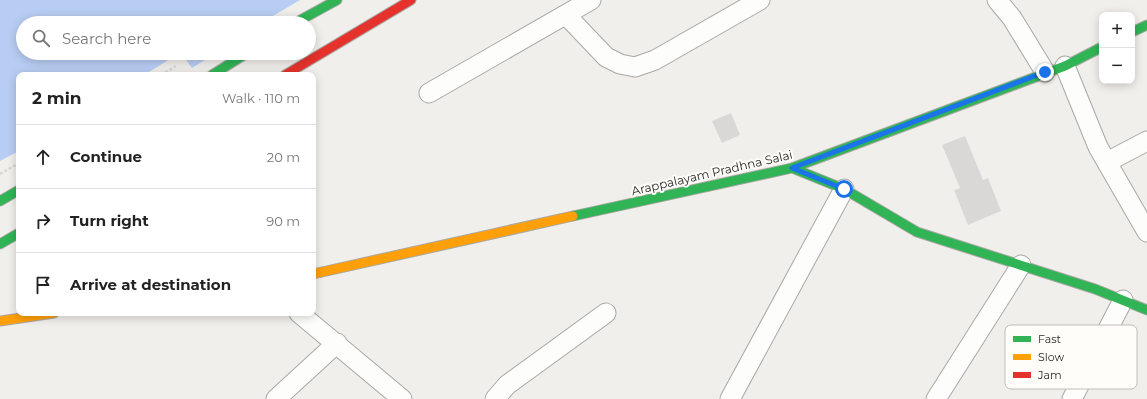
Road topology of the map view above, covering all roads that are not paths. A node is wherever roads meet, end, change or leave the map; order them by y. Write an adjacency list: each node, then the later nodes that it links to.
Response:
1 (337, 0): 7 (main road)
2 (411, 0): 11 (main road)
3 (591, 0): 6 (street)
4 (760, 0): 6 (street)
5 (997, 0): 17 (street)
6 (566, 15): 18 (street)
7 (308, 16)
8 (1147, 25): 9 (main road)
9 (1135, 31)
10 (1100, 48): 14 (main road, Arappalayam Pradhna Salai)
11 (316, 56)
12 (236, 60): 15 (main road)
13 (309, 60): 16 (main road)
14 (1065, 66): 17 (main road, Arappalayam Pradhna Salai); 20 (street)
15 (217, 72)
16 (289, 72)
17 (1045, 72): 21 (main road, Arappalayam Pradhna Salai)
18 (429, 93)
19 (1147, 141): 20 (street)
20 (1107, 162): 25 (street)
21 (792, 168): 22 (main road); 29 (main road, Arappalayam Pradhna Salai)
22 (844, 189): 28 (main road); 41 (street)
23 (16, 192): 24 (main road)
24 (0, 201)
25 (1147, 232)
26 (16, 235): 27 (main road)
27 (0, 244)
28 (1022, 265): 30 (main road); 42 (street)
29 (316, 273)
30 (1139, 304): 35 (street)
31 (606, 313): 40 (street)
32 (34, 316): 34 (main road)
33 (303, 316): 36 (street)
34 (0, 321)
35 (1124, 325)
36 (337, 343): 38 (street); 39 (street)
37 (1079, 389): 43 (street)
38 (276, 399)
39 (402, 399)
40 (495, 399)
41 (730, 399)
42 (936, 399)
43 (1072, 399)

